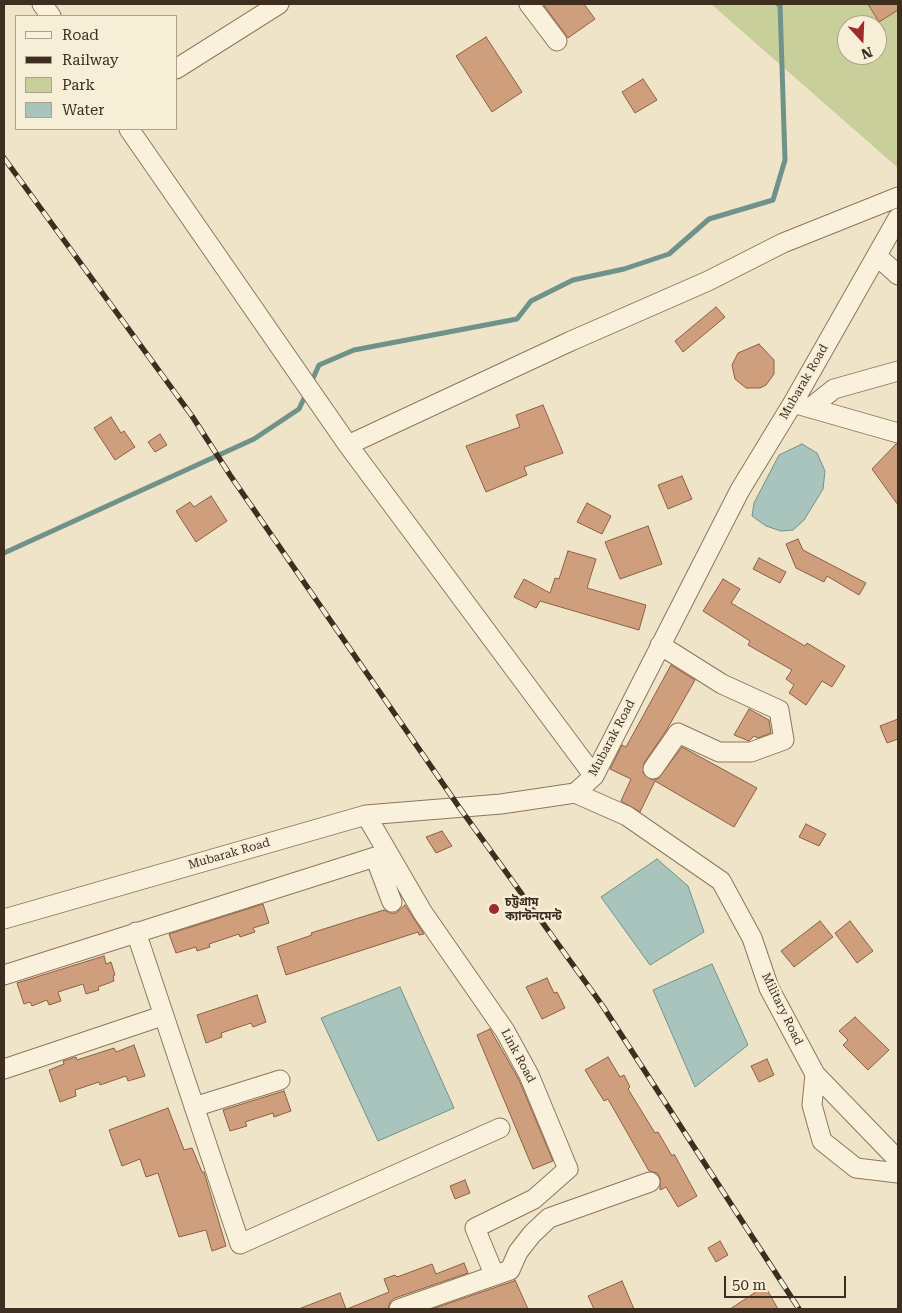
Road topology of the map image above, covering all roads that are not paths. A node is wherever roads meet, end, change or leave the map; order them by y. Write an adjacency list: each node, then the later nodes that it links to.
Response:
1 (42, 4): 4 (street)
2 (279, 4): 6 (street)
3 (529, 4): 5 (street)
4 (50, 15)
5 (557, 41)
6 (178, 68)
7 (130, 130): 15 (street)
8 (898, 197): 15 (street)
9 (898, 218): 10 (street, Mubarak Road)
10 (877, 256): 11 (street); 13 (street, Mubarak Road)
11 (898, 275)
12 (898, 371): 13 (street)
13 (801, 405): 14 (street); 16 (street, Mubarak Road)
14 (898, 433)
15 (348, 445): 18 (street)
16 (660, 645): 17 (street); 18 (street, Mubarak Road)
17 (653, 769)
18 (594, 776): 19 (street, Mubarak Road)
19 (575, 793): 20 (street, Mubarak Road); 27 (street, Military Road)
20 (366, 815): 22 (street, Mubarak Road); 34 (street, Link Road)
21 (392, 902): 23 (street)
22 (4, 919)
23 (136, 932): 24 (street); 25 (street)
24 (4, 975)
25 (162, 1016): 26 (street); 29 (street)
26 (4, 1070)
27 (815, 1074): 31 (street, Military Road); 32 (street)
28 (280, 1080): 29 (street)
29 (194, 1107): 30 (street)
30 (500, 1128)
31 (898, 1160)
32 (898, 1173)
33 (650, 1182): 34 (street)
34 (494, 1274): 35 (street)
35 (398, 1309)

